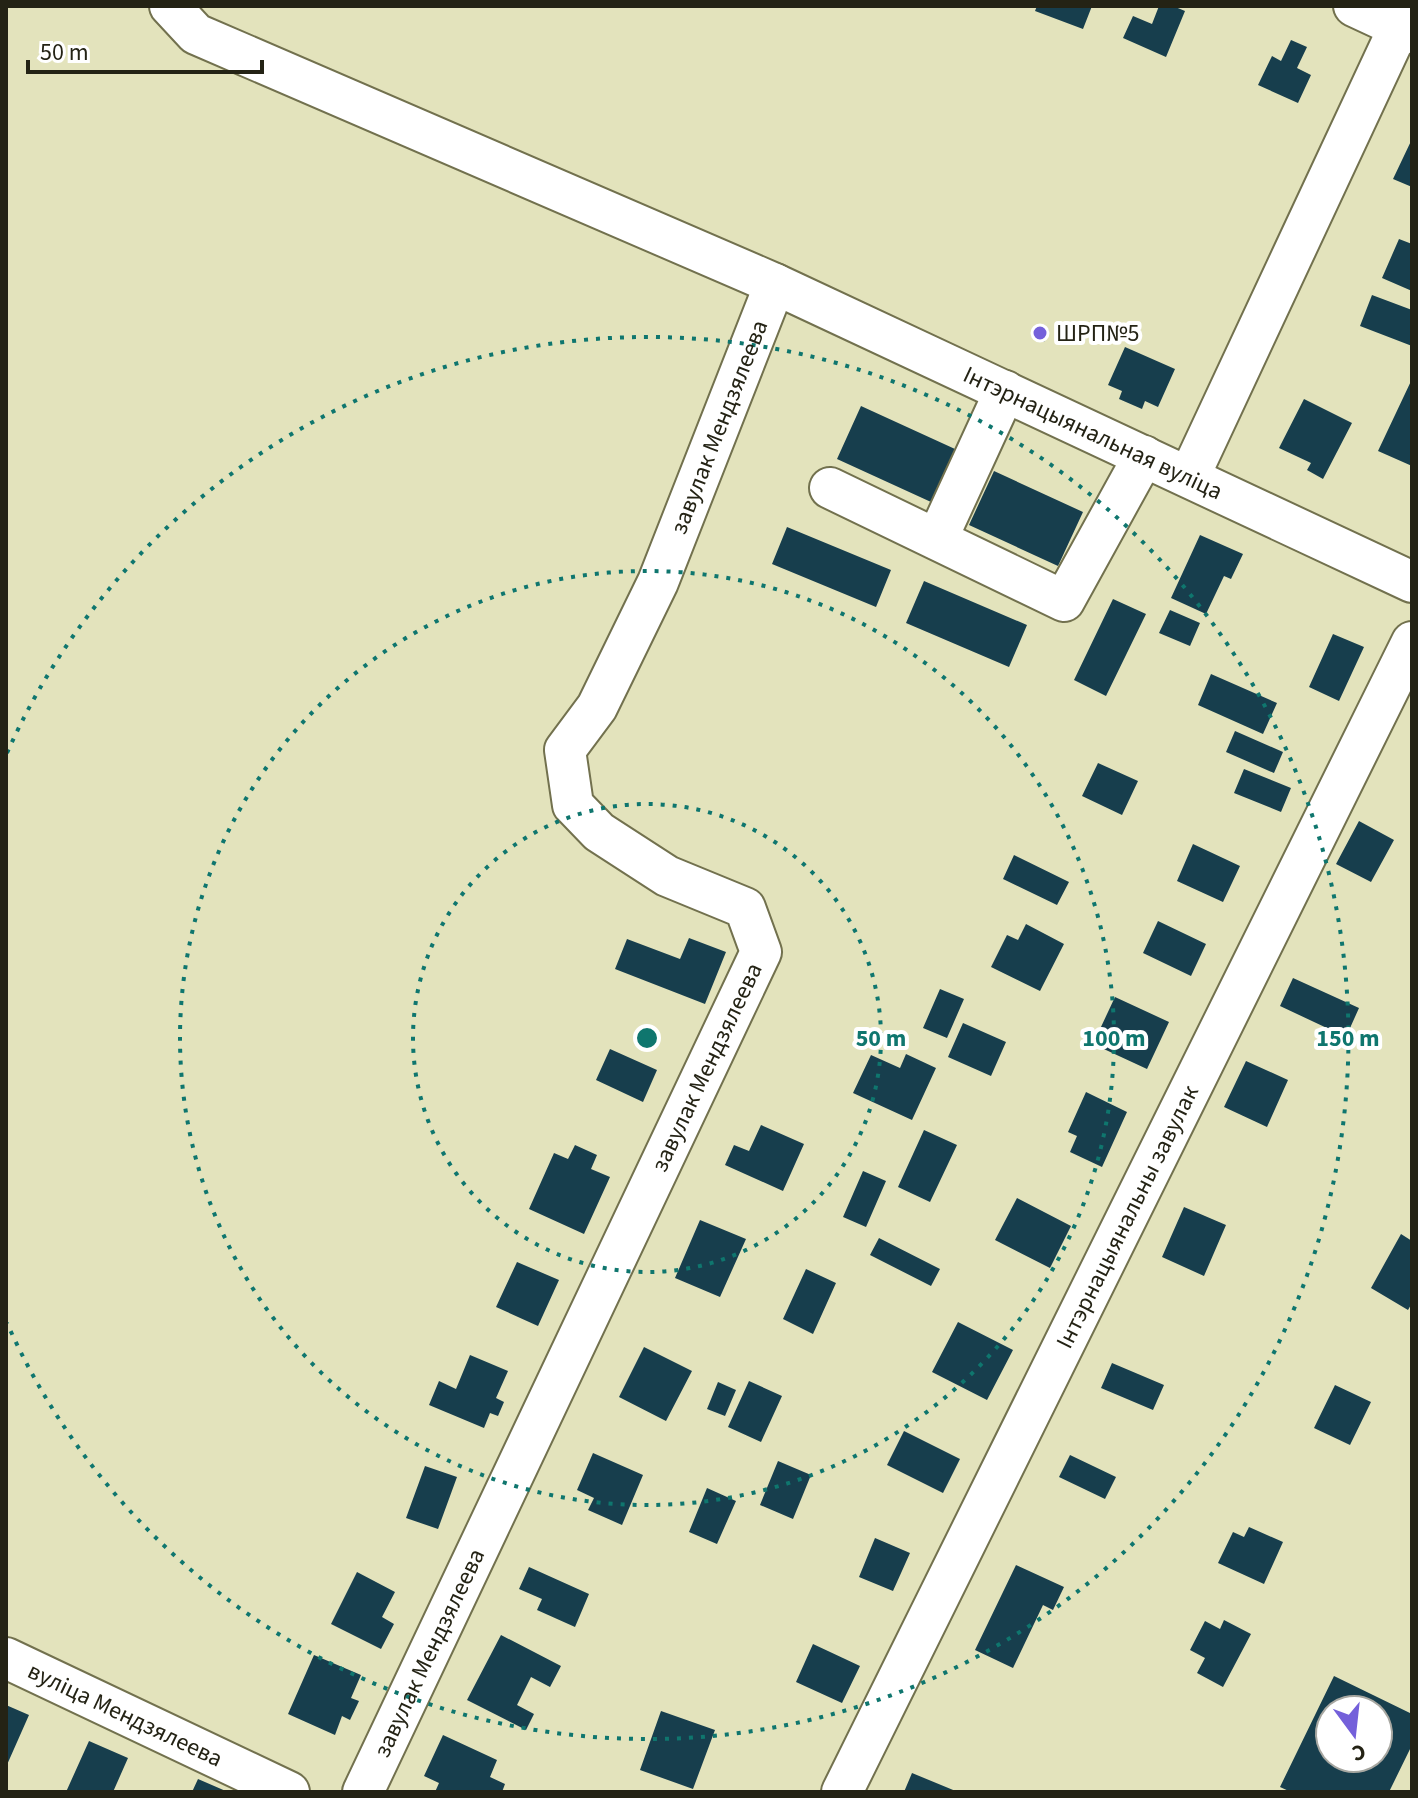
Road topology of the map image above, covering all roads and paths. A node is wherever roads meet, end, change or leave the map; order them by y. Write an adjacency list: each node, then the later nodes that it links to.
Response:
1 (170, 6): 4 (street, Інтэрнацыянальная вуліца)
2 (1354, 6): 3 (street)
3 (1406, 22): 7 (street)
4 (775, 284): 5 (street, Інтэрнацыянальная вуліца); 14 (street, завулак Мендзялеева)
5 (1005, 391): 6 (street, Інтэрнацыянальная вуліца); 9 (street)
6 (1144, 456): 7 (street, Інтэрнацыянальная вуліца); 9 (street)
7 (1189, 477): 10 (street, Інтэрнацыянальная вуліца)
8 (830, 488): 9 (street)
9 (937, 539)
10 (1409, 571)
11 (1412, 642): 15 (street, Інтэрнацыянальны завулак)
12 (6, 1658): 13 (street, вуліца Мендзялеева)
13 (289, 1792)
14 (363, 1792)
15 (842, 1792)

